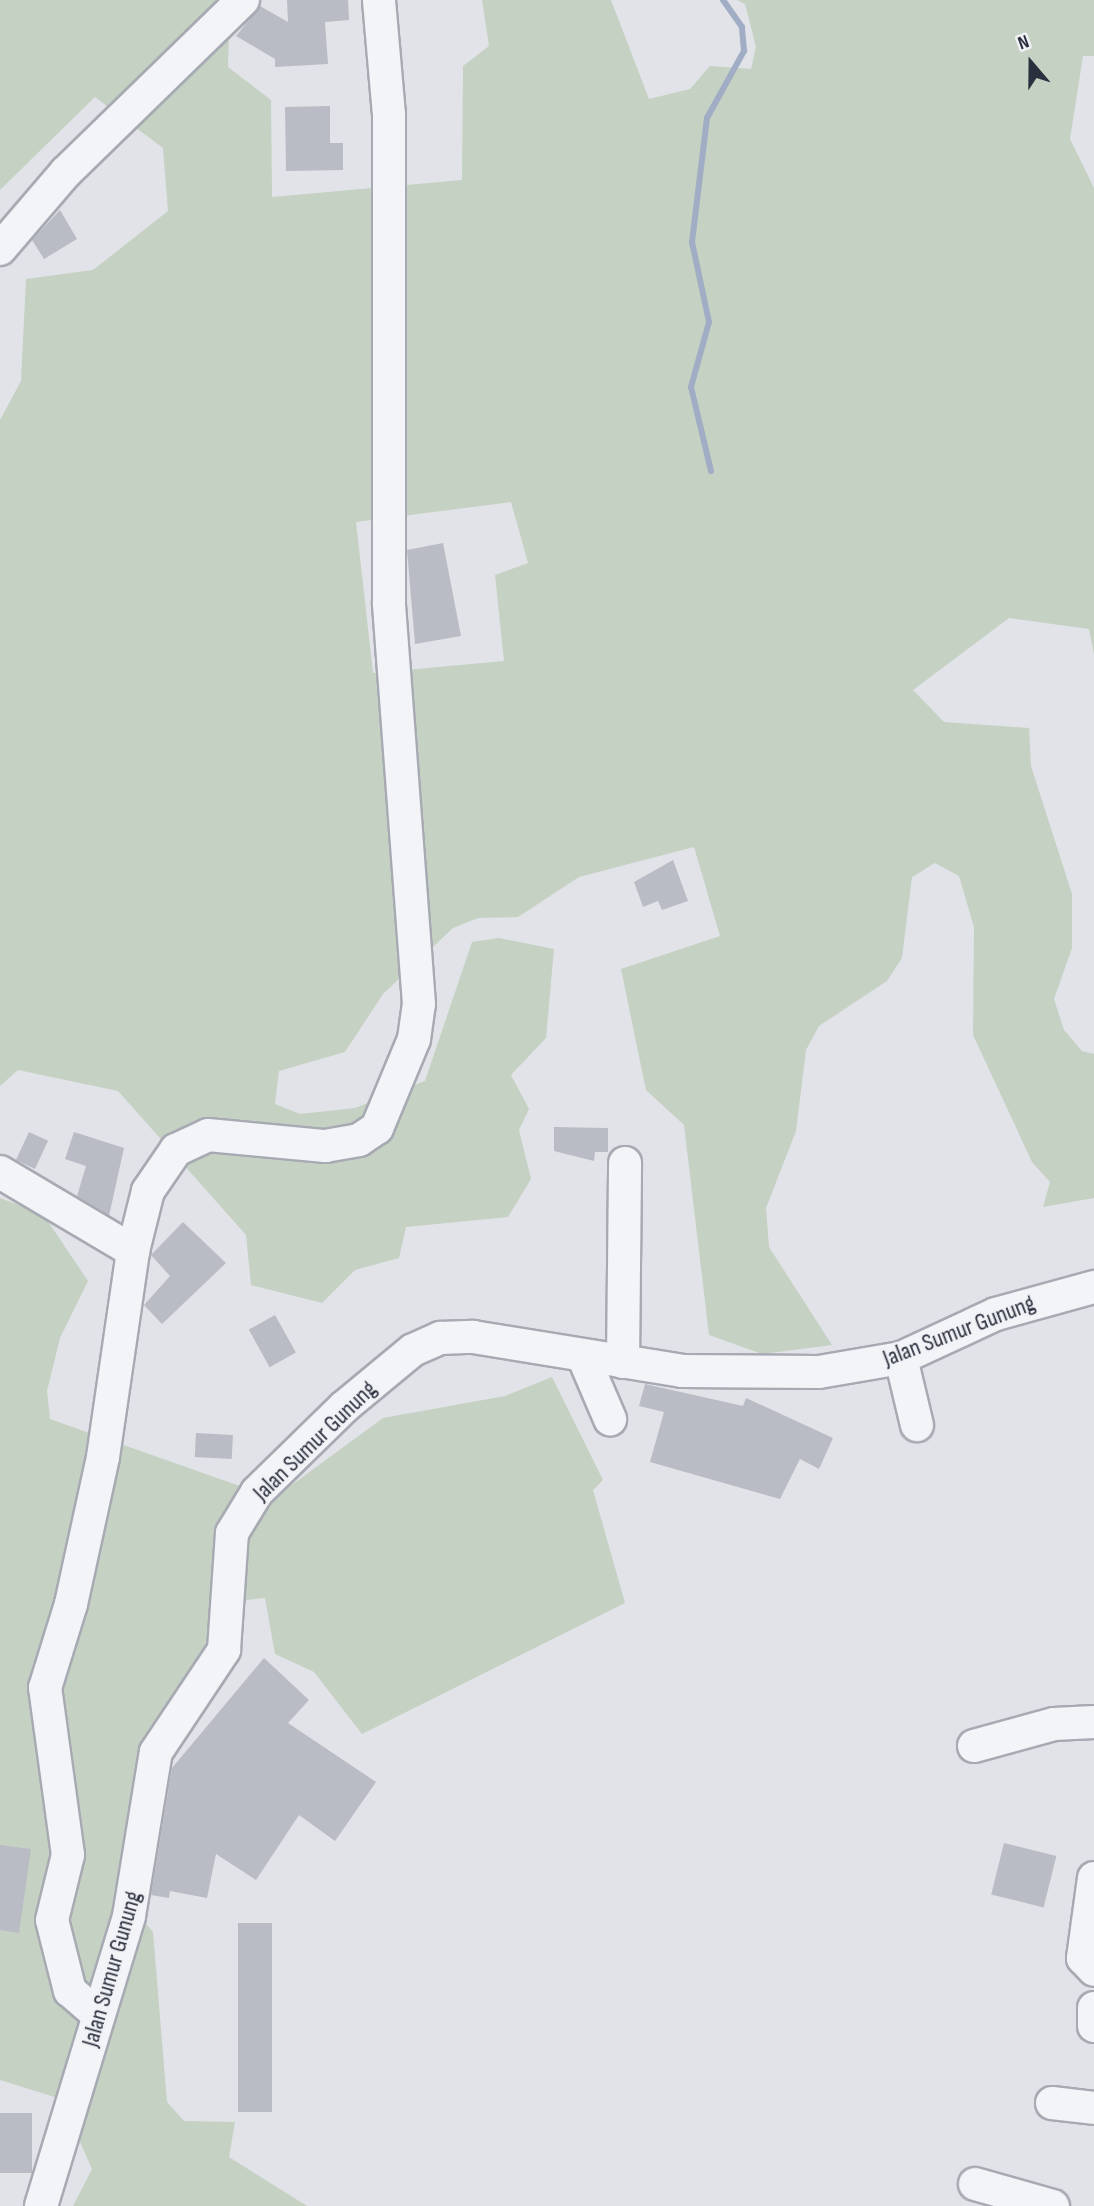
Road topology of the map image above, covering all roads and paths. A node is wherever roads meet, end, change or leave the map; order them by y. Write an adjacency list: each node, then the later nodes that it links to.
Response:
1 (243, 0): 3 (street)
2 (379, 0): 6 (street)
3 (0, 249)
4 (625, 1163): 10 (street)
5 (0, 1172): 6 (street)
6 (133, 1251): 18 (street)
7 (1094, 1287): 9 (street, Jalan Sumur Gunung)
8 (583, 1356): 10 (street, Jalan Sumur Gunung); 11 (street); 18 (street, Jalan Sumur Gunung)
9 (901, 1358): 10 (street, Jalan Sumur Gunung); 12 (street)
10 (623, 1362)
11 (610, 1419)
12 (917, 1425)
13 (1094, 1722): 14 (street)
14 (974, 1746)
15 (1094, 1878): 16 (street)
16 (1088, 1964)
17 (1094, 2007): 19 (street)
18 (99, 2015): 23 (street, Jalan Sumur Gunung)
19 (1094, 2026)
20 (1052, 2103): 21 (street)
21 (1094, 2108)
22 (975, 2184): 24 (street)
23 (41, 2206)
24 (1053, 2206)

